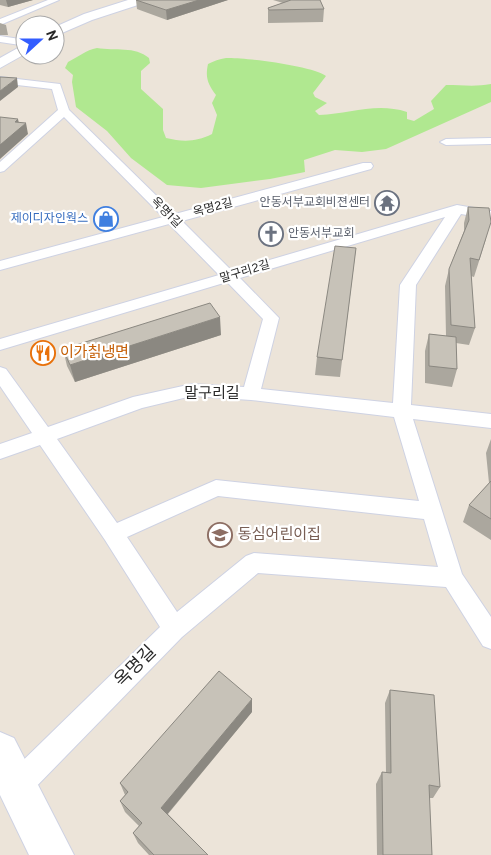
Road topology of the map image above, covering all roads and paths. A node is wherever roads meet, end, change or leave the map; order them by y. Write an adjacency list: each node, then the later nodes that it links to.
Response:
1 (55, 0): 4 (street)
2 (126, 0): 5 (street)
3 (140, 0): 6 (street)
4 (0, 22)
5 (65, 22)
6 (65, 27)
7 (0, 38): 8 (street)
8 (15, 41)
9 (15, 47): 11 (street)
10 (15, 50): 12 (street)
11 (0, 54)
12 (0, 64)
13 (0, 80): 14 (street, 옥명1길)
14 (64, 111): 16 (street); 23 (street, 옥명1길)
15 (27, 126): 16 (street)
16 (45, 128): 20 (street)
17 (491, 141): 18 (street)
18 (446, 142)
19 (367, 166): 23 (street, 옥명2길)
20 (0, 168)
21 (457, 209): 22 (street, 말구리2길); 25 (street, 말구리2길); 29 (street)
22 (491, 215)
23 (172, 219): 24 (street, 옥명2길); 25 (street, 옥명1길)
24 (0, 266)
25 (230, 277): 26 (street, 말구리2길); 28 (street, 옥명1길)
26 (0, 344)
27 (0, 373): 31 (street)
28 (251, 394): 29 (street, 말구리길); 31 (street, 말구리길)
29 (402, 412): 30 (street, 말구리길); 33 (street)
30 (491, 421)
31 (43, 436): 32 (street, 말구리길); 34 (street)
32 (0, 452)
33 (431, 511): 34 (street); 35 (street)
34 (112, 534): 36 (street)
35 (452, 578): 36 (street, 옥명길); 37 (street)
36 (174, 629): 38 (street, 옥명길)
37 (491, 638)
38 (8, 769): 39 (street)
39 (52, 855)

